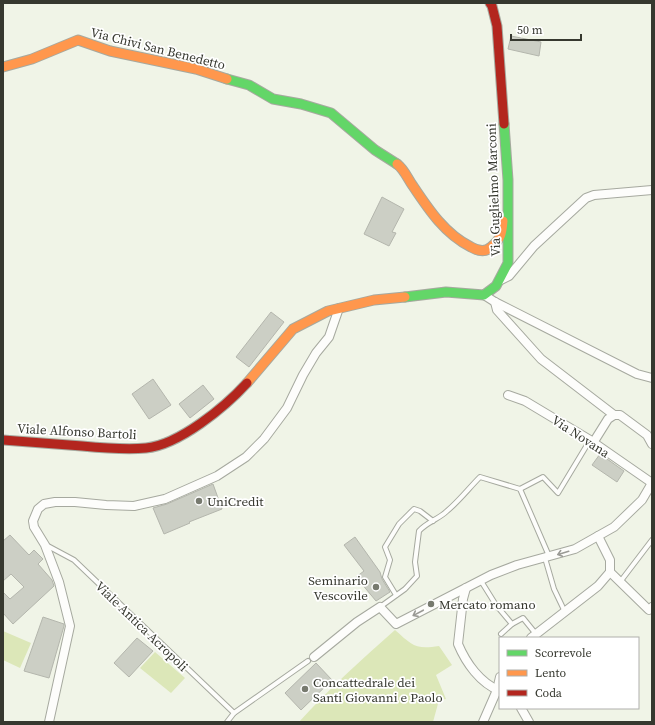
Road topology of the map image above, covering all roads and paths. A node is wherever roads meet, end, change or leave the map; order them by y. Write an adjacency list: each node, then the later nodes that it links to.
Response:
1 (490, 3): 4 (street, Via Guglielmo Marconi)
2 (3, 67): 4 (street, Via Chivi San Benedetto)
3 (652, 190): 5 (street)
4 (508, 209): 5 (street, Via Guglielmo Marconi)
5 (499, 281): 6 (street, Via Guglielmo Marconi)
6 (484, 295): 7 (street); 8 (street)
7 (495, 302): 9 (street); 11 (street)
8 (339, 308): 12 (street, Viale Alfonso Bartoli); 20 (street)
9 (652, 378)
10 (508, 395): 13 (street, Via Novana)
11 (614, 415): 13 (street); 14 (street)
12 (3, 440)
13 (591, 442): 15 (street, Via Novana); 16 (lane)
14 (652, 444)
15 (652, 483): 18 (street)
16 (520, 489): 17 (lane); 21 (lane)
17 (433, 521): 26 (lane); 26 (lane)
18 (598, 536): 21 (street, one-way to 21); 22 (street)
19 (652, 540): 24 (lane)
20 (45, 545): 36 (lane, Viale Antica Acropoli); 37 (street)
21 (547, 558): 23 (street); 29 (lane)
22 (610, 572): 24 (street); 29 (street)
23 (481, 581): 25 (street); 30 (lane)
24 (620, 582): 28 (street)
25 (466, 588): 27 (street, one-way to 27); 34 (street)
26 (396, 595): 27 (lane)
27 (380, 607): 33 (street)
28 (652, 607)
29 (564, 612): 32 (street)
30 (512, 624): 31 (lane); 32 (lane)
31 (501, 634)
32 (533, 636)
33 (311, 659): 36 (lane)
34 (498, 690): 39 (street)
35 (522, 709): 40 (street)
36 (234, 713): 38 (lane)
37 (49, 722)
38 (227, 722)
39 (483, 722)
40 (529, 722)

